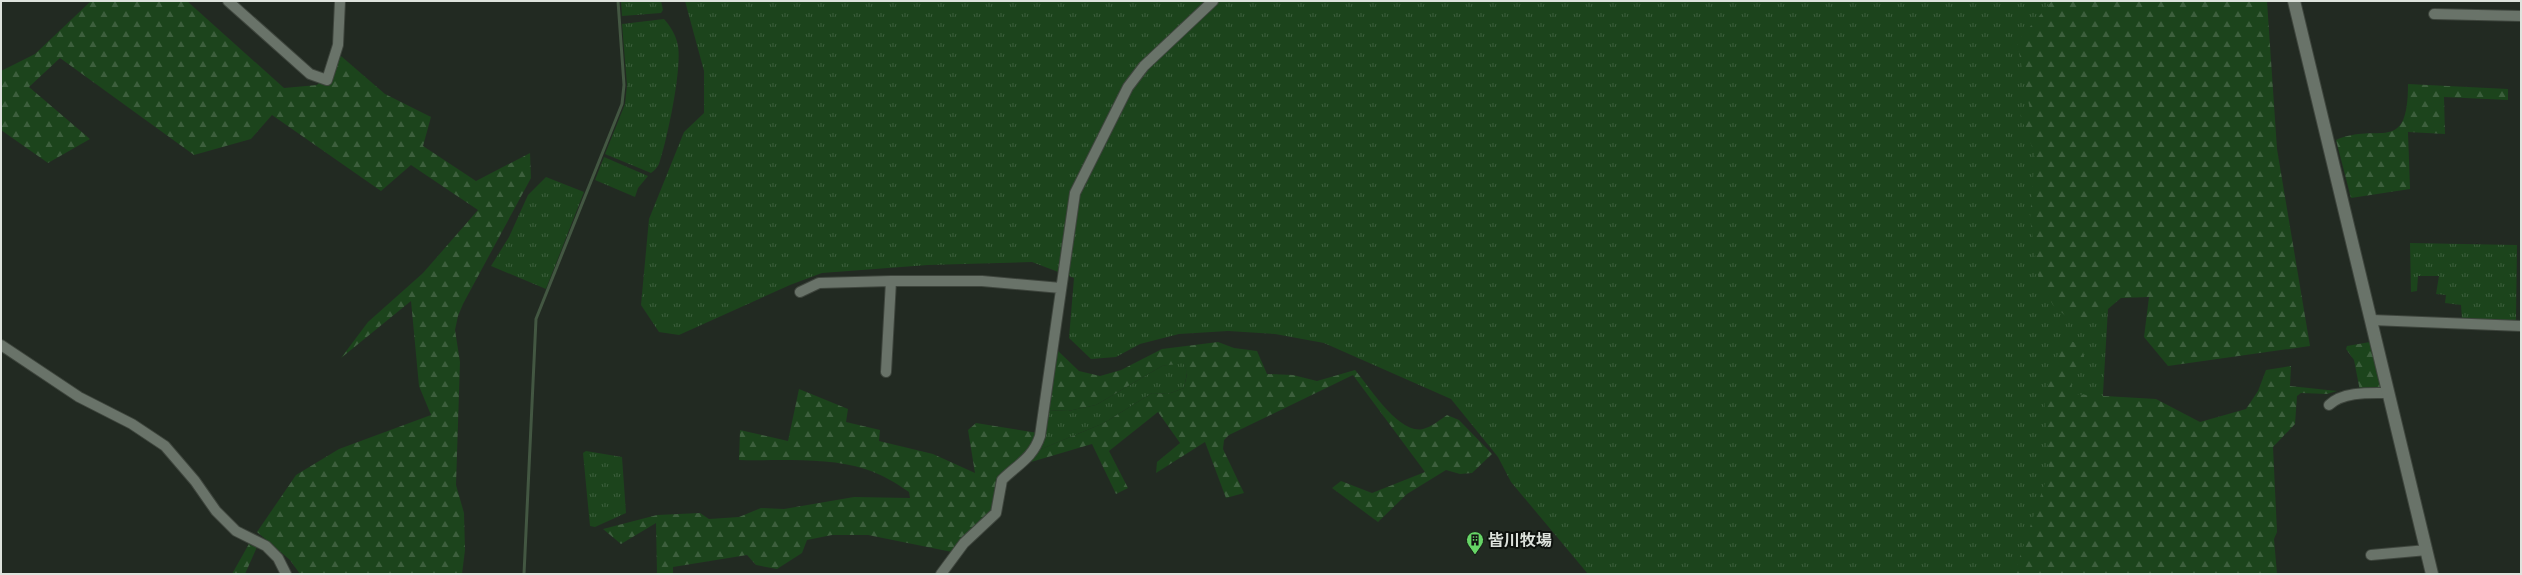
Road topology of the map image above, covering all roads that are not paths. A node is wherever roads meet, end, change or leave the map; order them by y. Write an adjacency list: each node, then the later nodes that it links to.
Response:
1 (228, 1): 2 (street)
2 (340, 1)
3 (1213, 1): 8 (street)
4 (2294, 1): 10 (street)
5 (2434, 14): 6 (street)
6 (2521, 16)
7 (891, 281): 8 (street); 9 (street); 13 (street)
8 (1061, 288): 19 (street)
9 (800, 292)
10 (2372, 320): 11 (street); 14 (street)
11 (2521, 326)
12 (1, 345): 18 (street)
13 (886, 372)
14 (2389, 393): 15 (street); 16 (street)
15 (2329, 405)
16 (2427, 550): 17 (street); 20 (street)
17 (2371, 554)
18 (286, 574)
19 (941, 574)
20 (2432, 574)

